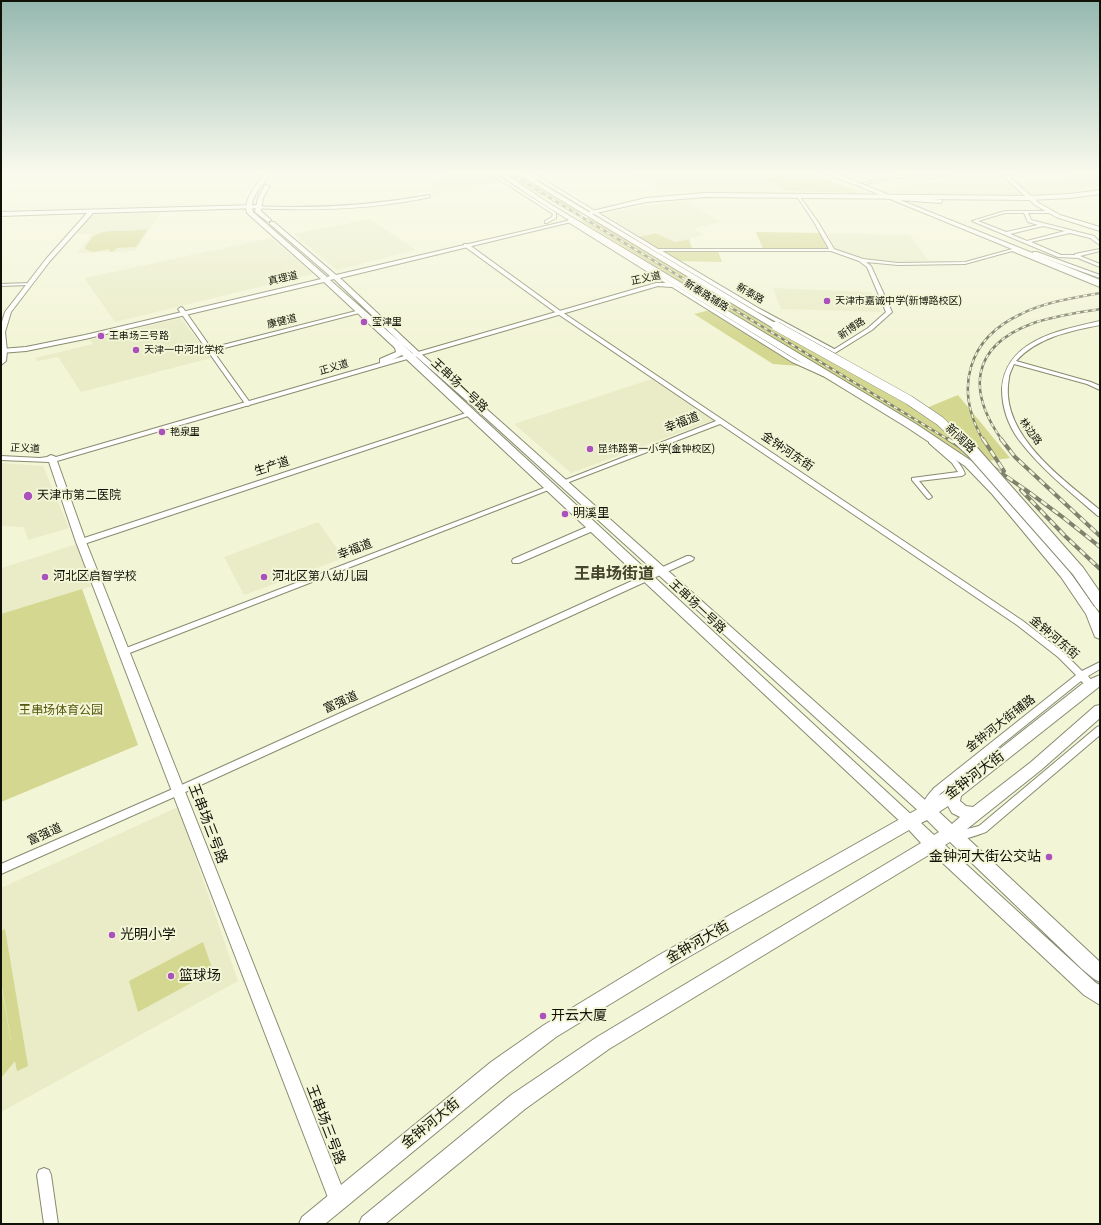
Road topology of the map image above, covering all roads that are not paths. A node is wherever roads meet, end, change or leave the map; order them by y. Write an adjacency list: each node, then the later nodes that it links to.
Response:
1 (74, 231): 37 (street)
2 (274, 231): 32 (main road, 王串场一号路)
3 (285, 231): 31 (main road, 王串场一号路)
4 (509, 231): 31 (main road, 真理道)
5 (521, 231): 22 (main road, 真理道)
6 (588, 231): 33 (street, 新泰路辅路)
7 (589, 231): 56 (highway, 新阔路)
8 (621, 231): 42 (highway)
9 (624, 231): 23 (street)
10 (821, 231): 24 (street)
11 (972, 231): 25 (main road)
12 (980, 231): 34 (main road)
13 (998, 231): 17 (street)
14 (1017, 231): 17 (street)
15 (1066, 231): 16 (street)
16 (1069, 232): 18 (street); 20 (street)
17 (1005, 234): 20 (street)
18 (1092, 237): 19 (street); 21 (street)
19 (1100, 237)
20 (1027, 242): 27 (street)
21 (1100, 244)
22 (466, 245): 31 (main road, 真理道); 45 (street, 金钟河东街)
23 (657, 250): 24 (street); 28 (street, 新泰路)
24 (832, 250): 29 (street)
25 (1014, 250): 29 (street); 36 (main road); 41 (street)
26 (1100, 250): 27 (street)
27 (1079, 257): 30 (street)
28 (671, 258): 42 (highway); 51 (street, 新泰路)
29 (862, 260): 51 (street, 新博路)
30 (1100, 266)
31 (333, 275): 32 (main road, 真理道); 35 (main road, 王串场一号路); 52 (main road, 王串场一号路)
32 (323, 277): 39 (main road, 王串场一号路); 43 (main road, 真理道); 44 (main road, 王串场一号路)
33 (659, 278): 40 (street, 新泰路辅路); 45 (street, 正义道)
34 (1100, 278)
35 (344, 282)
36 (1100, 283)
37 (28, 284): 38 (street); 49 (street)
38 (1, 285)
39 (333, 285)
40 (671, 285): 45 (street, 正义道); 56 (street, 新泰路辅路)
41 (1100, 286)
42 (723, 295): 74 (highway, 新阔路, bridge)
43 (182, 311): 49 (main road, 真理道); 50 (street)
44 (360, 312): 50 (street, 康健道); 52 (main road, 王串场一号路)
45 (558, 312): 52 (street, 正义道); 60 (street, 金钟河东街)
46 (1100, 323): 54 (street, 林边路)
47 (407, 341): 52 (street)
48 (397, 344): 53 (main road)
49 (3, 349): 55 (street)
50 (210, 350): 58 (street)
51 (835, 351)
52 (411, 354): 53 (street); 58 (street, 正义道); 59 (main road, 王串场一号路); 64 (main road, 王串场一号路)
53 (385, 362)
54 (1012, 362): 57 (street); 67 (street, 林边路)
55 (1, 363)
56 (836, 379): 61 (highway, 新阔路)
57 (1100, 388)
58 (247, 402): 63 (street, 正义道)
59 (469, 414): 65 (main road, 王串场一号路); 69 (street, 生产道)
60 (722, 421): 64 (street, 幸福道); 78 (street, 金钟河东街)
61 (912, 426): 66 (street); 75 (highway, 新阔路)
62 (1, 457): 63 (street, 正义道)
63 (52, 459): 69 (street, 王串场三号路)
64 (562, 483): 72 (main road, 王串场一号路)
65 (549, 488): 68 (main road, 王串场一号路); 76 (street, 幸福道)
66 (929, 497)
67 (1100, 514)
68 (592, 528): 71 (street); 73 (main road, 王串场一号路)
69 (81, 542): 76 (street, 王串场三号路)
70 (690, 558): 72 (street, 富强道)
71 (516, 561)
72 (661, 572): 73 (street, 富强道); 83 (main road, 王串场一号路)
73 (646, 578): 81 (street, 富强道); 85 (main road, 王串场一号路)
74 (1100, 603)
75 (1100, 634)
76 (124, 652): 81 (street, 王串场三号路)
77 (1100, 665): 78 (street, 金钟河大街辅路)
78 (1091, 680): 82 (main road, 金钟河大街); 83 (street, 金钟河大街辅路)
79 (1100, 710): 84 (main road)
80 (1100, 730): 86 (street)
81 (178, 791): 88 (street, 富强道); 92 (street, 王串场三号路)
82 (954, 793): 83 (main road, 金钟河大街); 84 (main road)
83 (928, 811): 85 (main road, 金钟河大街); 86 (main road)
84 (977, 813): 86 (main road)
85 (910, 822): 87 (main road); 92 (main road, 金钟河大街)
86 (951, 834): 87 (main road); 89 (main road)
87 (935, 844): 90 (main road); 95 (main road)
88 (1, 869)
89 (1100, 973)
90 (1100, 996)
91 (44, 1175): 93 (street)
92 (338, 1200): 94 (main road, 金钟河大街)
93 (51, 1224)
94 (309, 1224)
95 (369, 1224)

